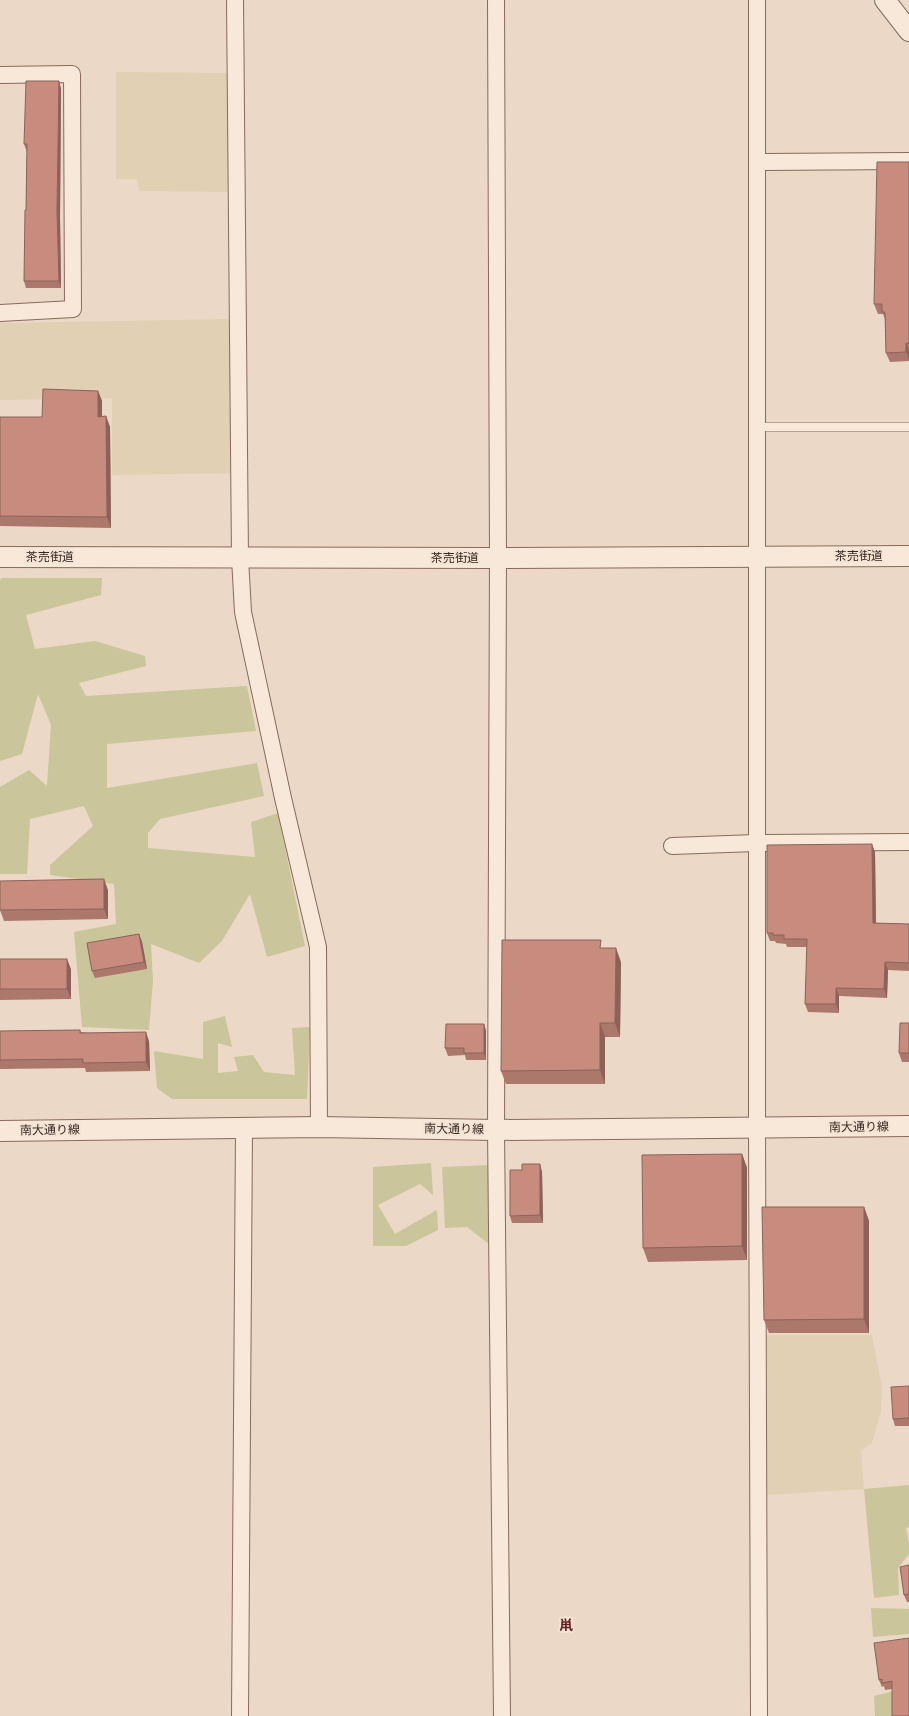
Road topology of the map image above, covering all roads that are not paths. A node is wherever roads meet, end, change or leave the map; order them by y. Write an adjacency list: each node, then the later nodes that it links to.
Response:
1 (235, 0): 15 (street)
2 (496, 0): 16 (street)
3 (757, 0): 8 (street)
4 (892, 4): 5 (street)
5 (909, 31)
6 (0, 75): 9 (street)
7 (909, 160): 8 (street)
8 (757, 162): 10 (street)
9 (0, 312)
10 (757, 426): 11 (lane); 14 (street)
11 (909, 427)
12 (909, 556): 14 (street, 茶売街道)
13 (0, 557): 15 (street, 茶売街道)
14 (758, 557): 16 (street, 茶売街道); 18 (street)
15 (240, 558): 16 (street, 茶売街道); 21 (street)
16 (498, 558): 24 (street)
17 (909, 842): 18 (street)
18 (756, 843): 19 (street); 22 (street)
19 (672, 846)
20 (909, 1126): 22 (street, 南大通り線)
21 (319, 1127): 23 (street, 南大通り線); 24 (street, 南大通り線)
22 (757, 1127): 24 (street, 南大通り線); 28 (street)
23 (244, 1128): 25 (street, 南大通り線); 26 (street)
24 (496, 1130): 27 (street)
25 (0, 1131)
26 (240, 1716)
27 (502, 1716)
28 (759, 1716)

